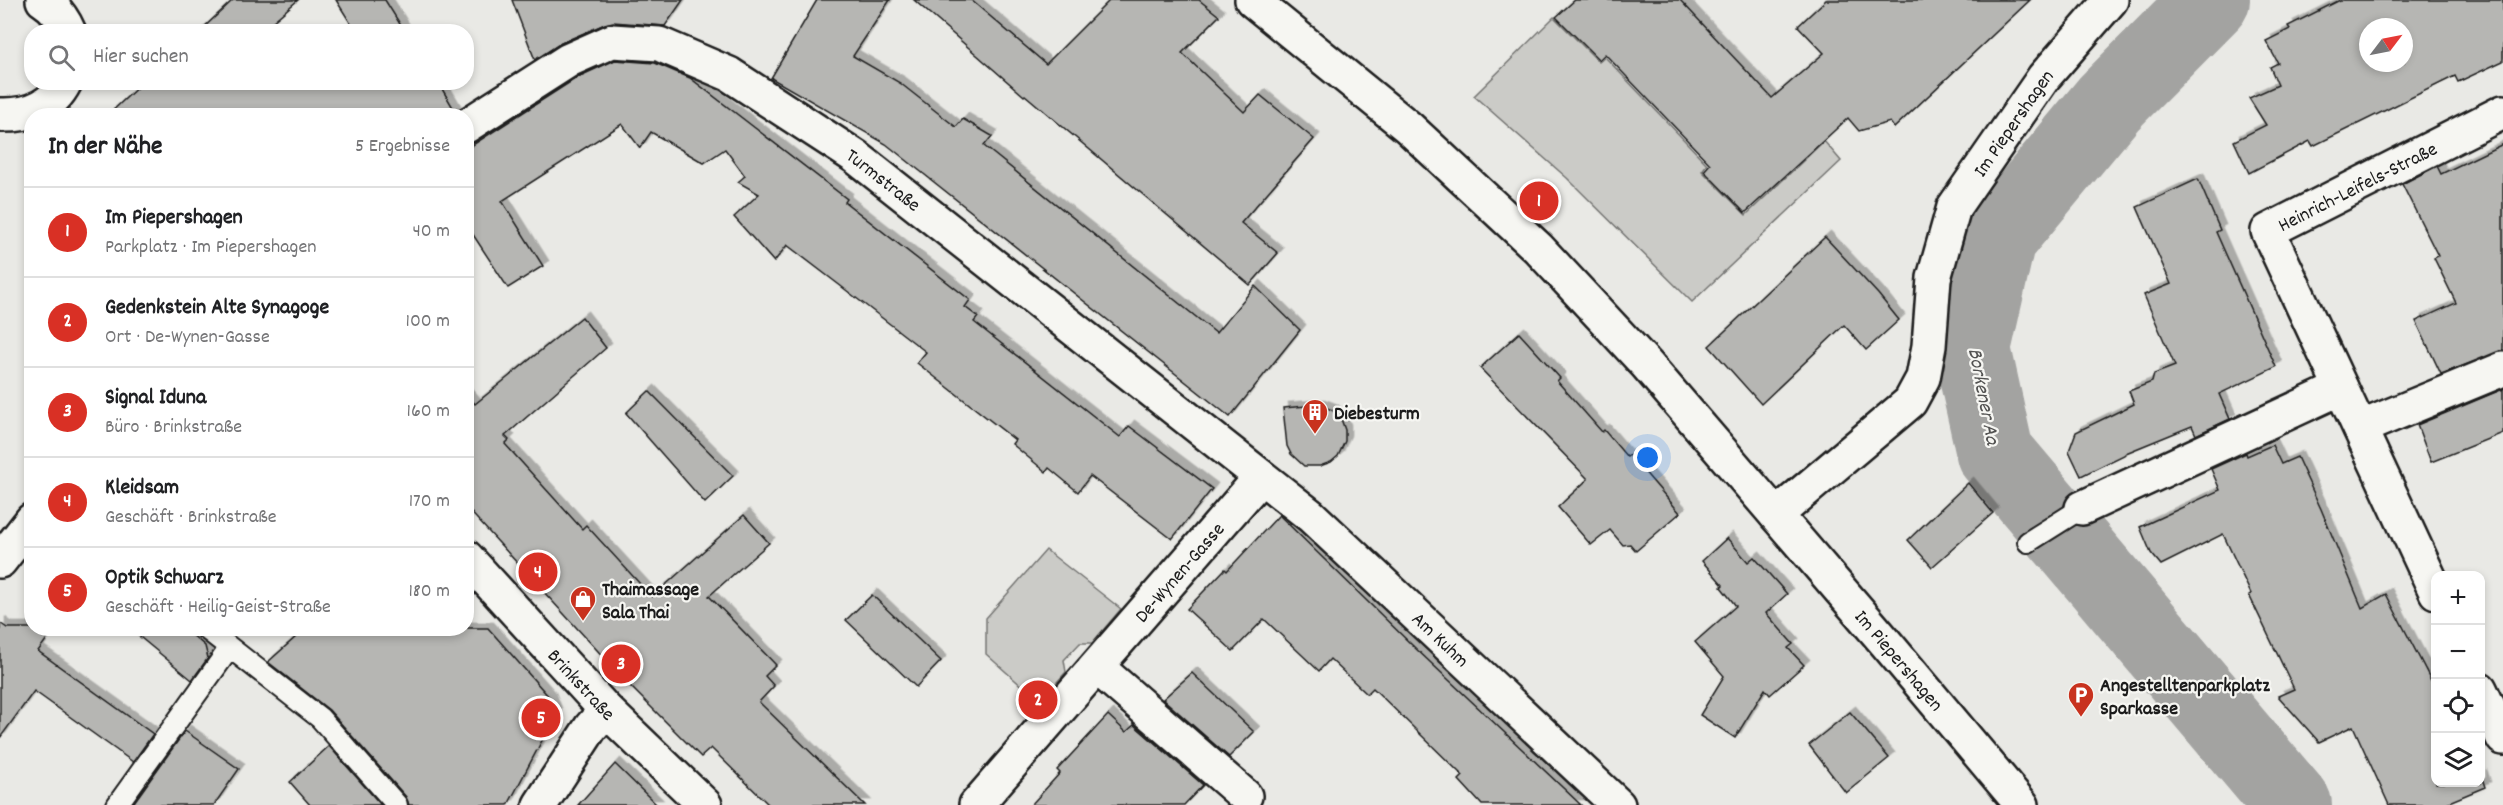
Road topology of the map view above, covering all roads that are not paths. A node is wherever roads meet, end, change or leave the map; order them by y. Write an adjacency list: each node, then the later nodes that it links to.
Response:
1 (2111, 0): 14 (street, Im Piepershagen)
2 (1256, 1): 14 (street, Im Piepershagen)
3 (57, 100): 4 (street)
4 (41, 108)
5 (2503, 112): 10 (street, Heinrich-Leifels-Straße)
6 (24, 114): 7 (street)
7 (0, 115)
8 (474, 121): 12 (street, Turmstraße)
9 (2503, 369): 11 (street)
10 (2341, 388): 11 (street, Heinrich-Leifels-Straße); 13 (street)
11 (2360, 428): 19 (street, Heinrich-Leifels-Straße)
12 (1261, 477): 22 (street, De-Wynen-Gasse); 32 (street, Am Kuhm)
13 (2082, 508): 16 (lane)
14 (1776, 515): 33 (street, Im Piepershagen)
15 (24, 530): 17 (street)
16 (2028, 542)
17 (0, 561)
18 (474, 566): 24 (street, Brinkstraße)
19 (2431, 581)
20 (214, 636): 21 (lane)
21 (229, 649): 27 (lane); 28 (lane)
22 (1097, 667): 26 (street); 31 (street, De-Wynen-Gasse)
23 (2485, 698): 25 (street)
24 (606, 710): 29 (street); 30 (street, Brinkstraße)
25 (2503, 738)
26 (1249, 801)
27 (117, 805)
28 (397, 805)
29 (540, 805)
30 (705, 805)
31 (976, 805)
32 (1618, 805)
33 (2022, 805)

